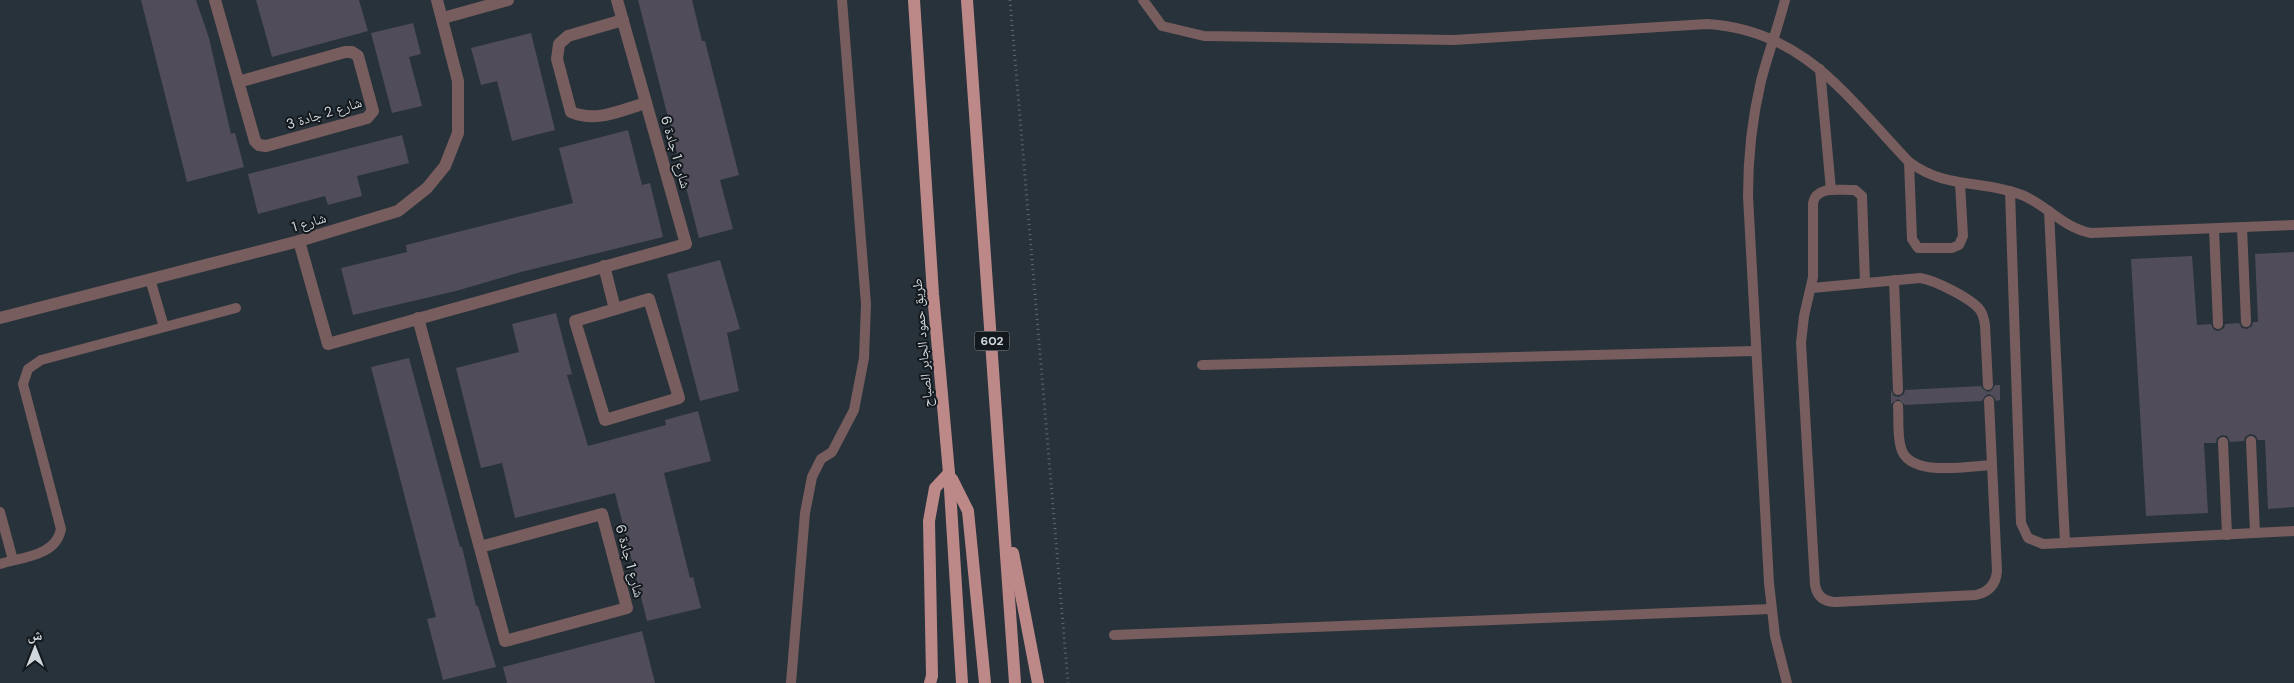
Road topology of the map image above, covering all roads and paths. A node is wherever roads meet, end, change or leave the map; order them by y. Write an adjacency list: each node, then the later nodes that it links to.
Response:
1 (215, 0): 15 (street, شارع 2 جادة 3)
2 (437, 0): 11 (street, شارع 1)
3 (508, 0): 11 (street)
4 (617, 0): 12 (street, شارع 1 جادة 6)
5 (842, 0): 59 (lane)
6 (914, 0): 47 (main road, طريق حمود الجابر الصباح)
7 (967, 0): 48 (main road, 602)
8 (1010, 0): 65 (path)
9 (1143, 0): 13 (lane)
10 (1785, 0): 13 (lane)
11 (443, 18): 25 (street, شارع 1)
12 (623, 20): 16 (street, شارع 1 جادة 6); 16 (street, شارع 1 جادة 6)
13 (1774, 39): 14 (lane); 38 (lane)
14 (1820, 69): 17 (lane); 19 (lane)
15 (238, 82): 15 (street, شارع 2 جادة 3)
16 (646, 103): 26 (street, شارع 1 جادة 6)
17 (1909, 162): 18 (lane); 18 (lane)
18 (1960, 183): 20 (lane)
19 (1831, 190): 29 (lane); 30 (lane)
20 (2010, 191): 21 (lane); 53 (lane)
21 (2049, 211): 24 (lane); 53 (lane)
22 (2294, 225): 23 (lane)
23 (2242, 227): 24 (lane); 35 (lane)
24 (2214, 228): 36 (lane)
25 (299, 241): 27 (street, شارع 1); 34 (street, شارع 1 جادة 6)
26 (604, 266): 32 (street); 34 (street, شارع 1 جادة 6)
27 (150, 280): 33 (street, شارع 1); 37 (lane)
28 (1894, 280): 29 (lane); 40 (lane); 41 (lane)
29 (1865, 282): 30 (lane)
30 (1812, 288): 46 (lane)
31 (236, 308): 37 (lane)
32 (615, 309): 32 (street)
33 (0, 318)
34 (418, 318): 54 (street, شارع 1 جادة 6)
35 (2246, 322)
36 (2218, 324)
37 (164, 326): 55 (lane)
38 (1755, 351): 39 (lane); 57 (lane)
39 (1202, 365)
40 (1988, 385)
41 (1898, 390)
42 (1989, 401): 46 (lane)
43 (1898, 406): 46 (lane)
44 (2251, 441): 51 (lane)
45 (2223, 442): 52 (lane)
46 (1992, 465)
47 (949, 473): 60 (main road); 61 (main road, طريق حمود الجابر الصباح); 62 (main road)
48 (1003, 501): 63 (main road, 602); 64 (main road)
49 (0, 512): 55 (lane)
50 (2294, 532): 51 (lane)
51 (2255, 533): 52 (lane)
52 (2227, 535): 53 (lane)
53 (2065, 543)
54 (480, 547): 54 (street, شارع 1 جادة 6)
55 (13, 560): 56 (lane)
56 (0, 564)
57 (1772, 609): 58 (lane); 66 (lane)
58 (1114, 635)
59 (791, 683)
60 (930, 683)
61 (962, 683)
62 (985, 683)
63 (1015, 683)
64 (1038, 683)
65 (1068, 683)
66 (1787, 683)

